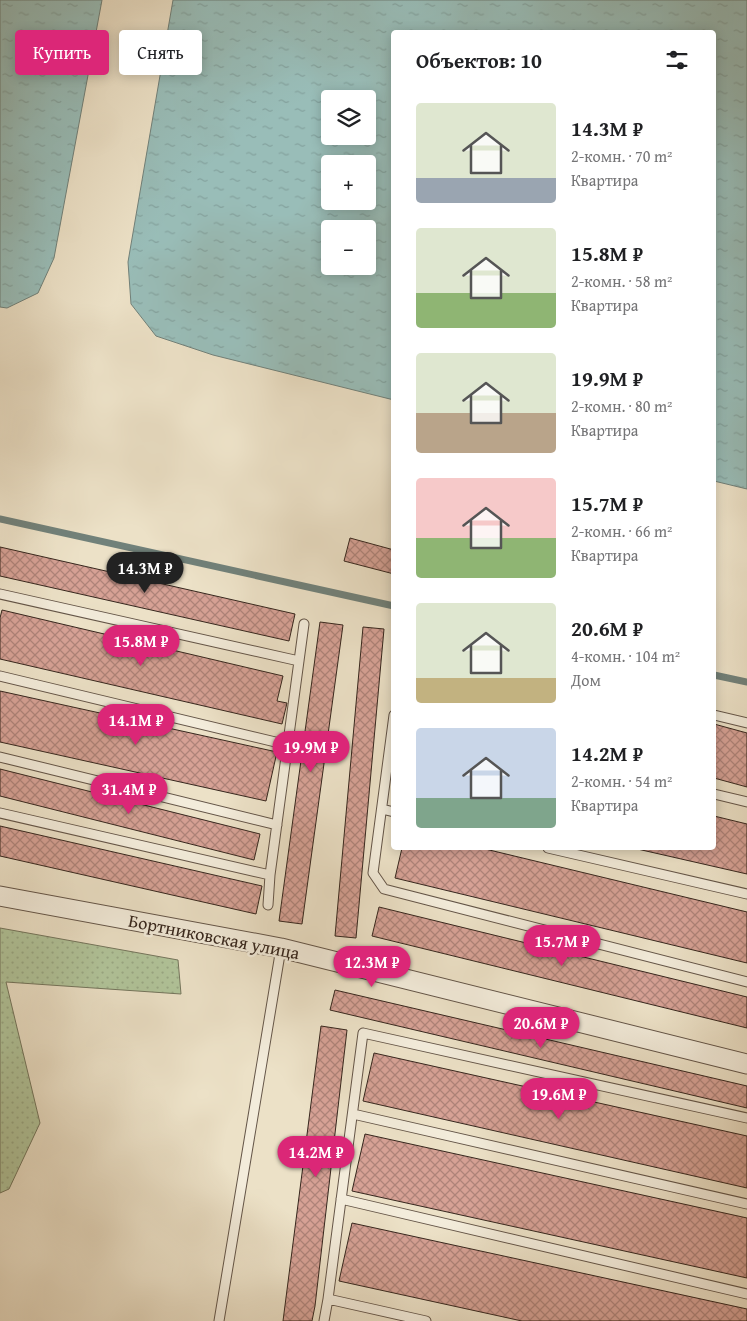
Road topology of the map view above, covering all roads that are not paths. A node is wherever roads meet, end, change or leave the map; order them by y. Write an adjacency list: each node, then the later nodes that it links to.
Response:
1 (0, 594): 3 (lane)
2 (304, 624): 3 (lane)
3 (299, 661): 8 (lane)
4 (0, 676): 8 (lane)
5 (716, 715): 6 (lane)
6 (747, 723)
7 (391, 739): 12 (lane)
8 (288, 745): 15 (lane)
9 (0, 757): 15 (lane)
10 (716, 794): 11 (lane)
11 (747, 802)
12 (382, 809): 13 (lane); 22 (lane)
13 (391, 811)
14 (0, 813): 17 (lane)
15 (277, 825): 17 (lane)
16 (557, 850): 18 (lane)
17 (270, 875): 20 (lane)
18 (747, 894)
19 (0, 896): 21 (street, Бортниковская улица)
20 (268, 905)
21 (281, 948): 23 (street, Бортниковская улица); 30 (lane)
22 (747, 982)
23 (747, 1064)
24 (353, 1114): 25 (lane); 26 (lane); 27 (lane)
25 (747, 1118)
26 (342, 1199): 28 (lane); 29 (lane)
27 (747, 1204)
28 (747, 1294)
29 (328, 1299): 31 (lane); 32 (lane)
30 (219, 1321)
31 (324, 1321)
32 (426, 1321)

